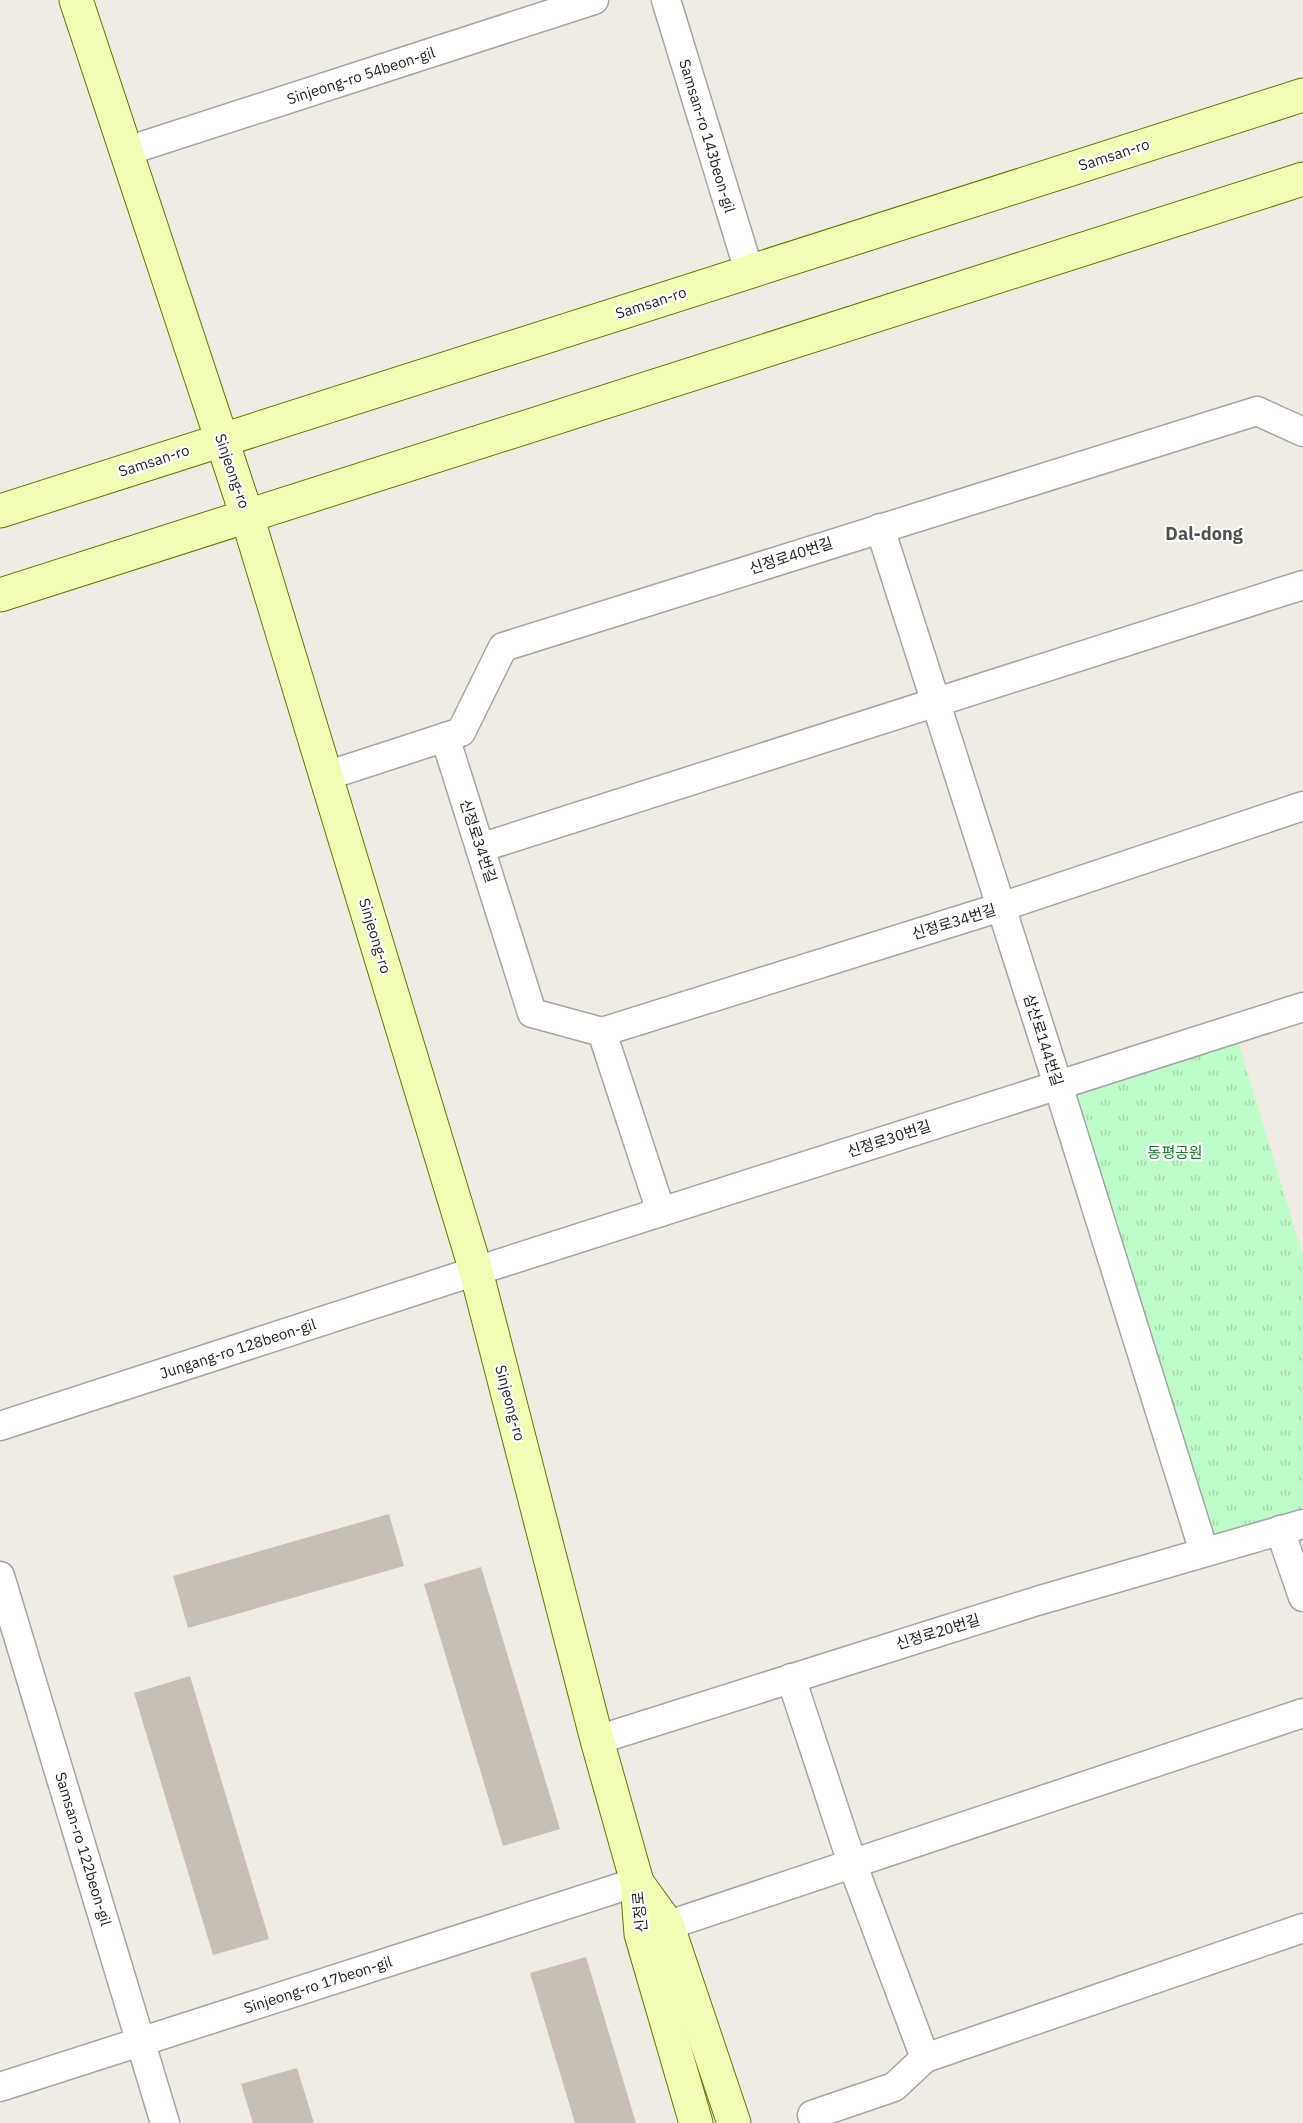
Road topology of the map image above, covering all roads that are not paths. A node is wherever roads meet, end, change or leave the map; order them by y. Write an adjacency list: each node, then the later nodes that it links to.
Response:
1 (76, 0): 5 (main road, Sinjeong-ro)
2 (594, 0): 5 (street, Sinjeong-ro 54beon-gil)
3 (666, 0): 7 (street, Samsan-ro 143beon-gil)
4 (1303, 95): 7 (main road, Samsan-ro)
5 (127, 151): 9 (main road, Sinjeong-ro)
6 (1303, 179): 11 (main road)
7 (748, 272): 9 (main road, Samsan-ro)
8 (1303, 432): 12 (street, 신정로40번길)
9 (221, 440): 10 (main road, Samsan-ro); 11 (main road, Sinjeong-ro)
10 (0, 511)
11 (247, 516): 14 (main road); 17 (main road, Sinjeong-ro)
12 (880, 528): 15 (street, 삼산로144번길); 16 (street, 신정로40번길)
13 (1303, 585): 15 (street)
14 (0, 595)
15 (935, 702): 19 (street); 20 (street, 삼산로144번길)
16 (445, 737): 17 (street, 신정로40번길); 19 (street, 신정로34번길)
17 (326, 776): 25 (main road, Sinjeong-ro)
18 (1303, 806): 20 (street, 신정로34번길)
19 (480, 848): 22 (street, 신정로34번길)
20 (1001, 907): 22 (street, 신정로34번길); 23 (street, 삼산로144번길)
21 (1303, 1007): 23 (street, 신정로30번길)
22 (602, 1032): 24 (street)
23 (1058, 1085): 24 (street, 신정로30번길); 28 (street, 삼산로144번길)
24 (662, 1212): 25 (street, 신정로30번길)
25 (476, 1272): 26 (street, Jungang-ro 128beon-gil); 33 (main road, Sinjeong-ro)
26 (0, 1426)
27 (1292, 1527): 28 (street, 신정로20번길); 30 (street)
28 (1204, 1552): 31 (street, 신정로20번길)
29 (0, 1576): 38 (street, Samsan-ro 122beon-gil)
30 (1303, 1597)
31 (791, 1678): 33 (street, 신정로20번길); 34 (street)
32 (1303, 1713): 34 (street)
33 (597, 1740): 35 (main road, Sinjeong-ro)
34 (852, 1863): 37 (street); 39 (street)
35 (637, 1882): 37 (main road, 신정로); 38 (street, Sinjeong-ro 17beon-gil)
36 (1303, 1928): 39 (street)
37 (654, 1929): 43 (main road, 신정로); 44 (main road, 신정로)
38 (141, 2043): 40 (street, Sinjeong-ro 17beon-gil); 42 (street, Samsan-ro 122beon-gil)
39 (925, 2058): 41 (street)
40 (0, 2086)
41 (812, 2115)
42 (165, 2123)
43 (696, 2123)
44 (734, 2123)

